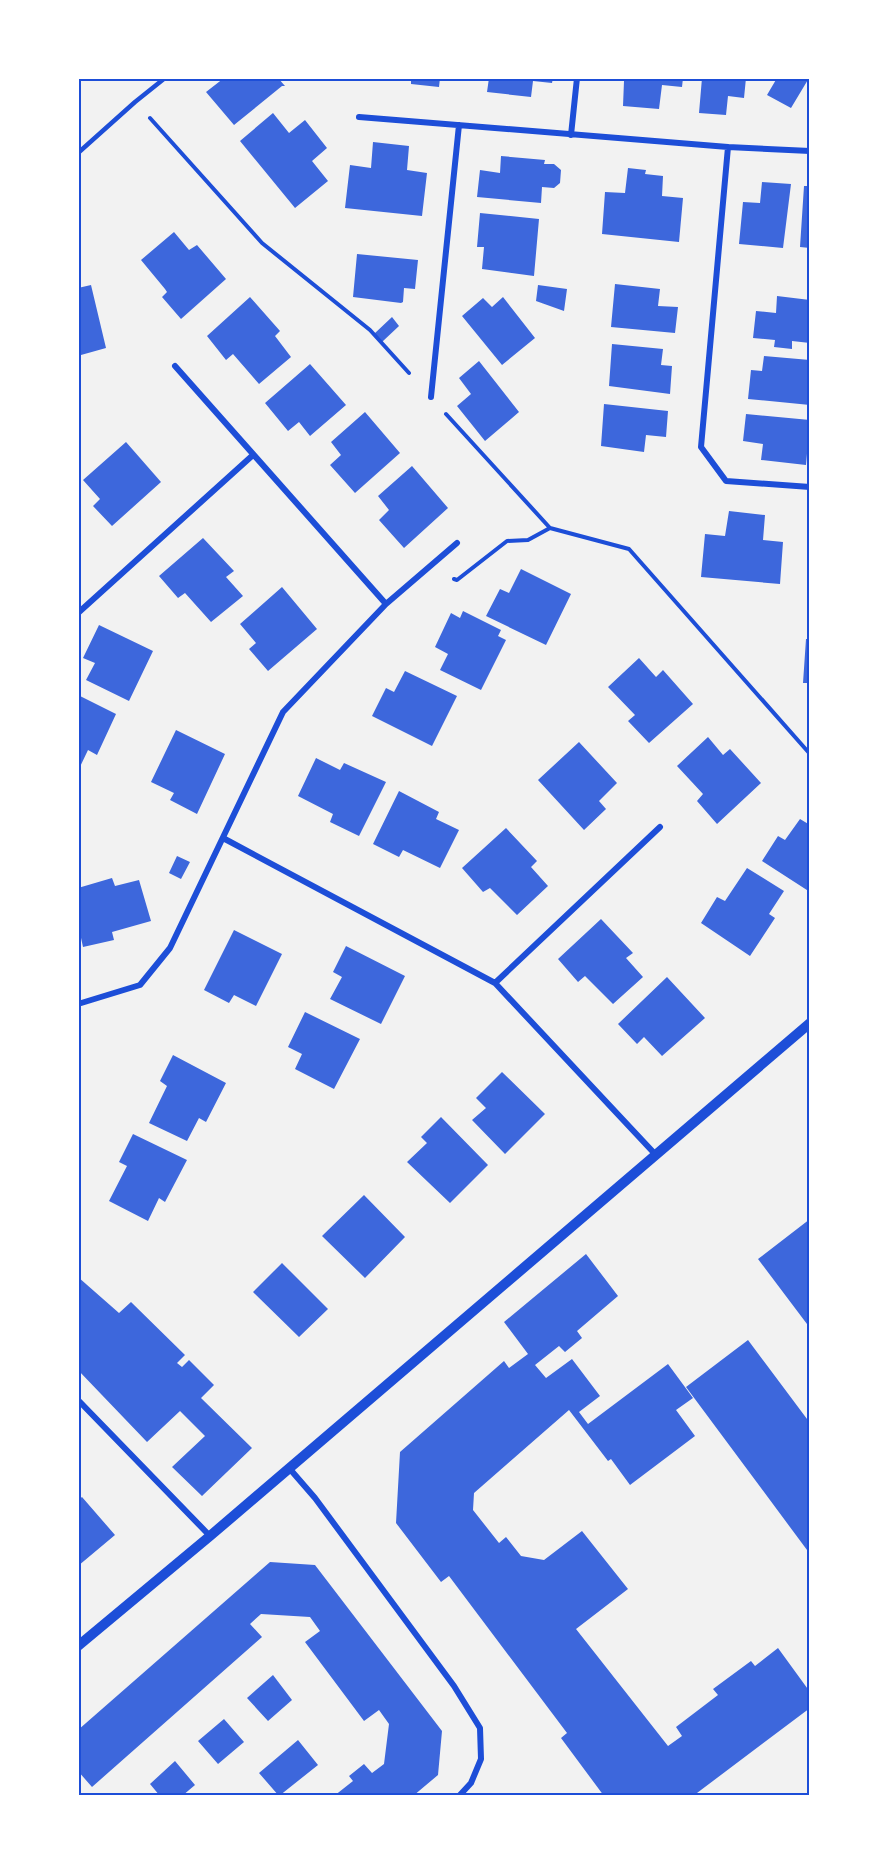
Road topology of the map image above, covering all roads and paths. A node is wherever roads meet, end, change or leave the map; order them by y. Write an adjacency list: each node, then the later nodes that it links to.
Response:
1 (165, 78): 3 (lane)
2 (577, 78): 6 (street)
3 (135, 102): 9 (lane); 11 (path)
4 (359, 117): 5 (street)
5 (459, 125): 6 (street); 11 (street)
6 (571, 135): 7 (street)
7 (728, 147): 8 (street); 13 (street)
8 (810, 152)
9 (78, 153)
10 (175, 366): 12 (street)
11 (431, 397): 14 (path)
12 (253, 455): 17 (street); 18 (street)
13 (810, 487)
14 (550, 528): 16 (path); 19 (path)
15 (457, 543): 16 (street)
16 (427, 569): 17 (street)
17 (386, 604): 21 (street)
18 (78, 613)
19 (810, 754)
20 (660, 827): 22 (street)
21 (223, 838): 22 (street); 23 (street)
22 (495, 983): 25 (street)
23 (78, 1004)
24 (810, 1023): 25 (street)
25 (655, 1154): 27 (street)
26 (78, 1400): 28 (street)
27 (289, 1467): 28 (street); 30 (street)
28 (210, 1536): 29 (street)
29 (78, 1646)
30 (459, 1796)

